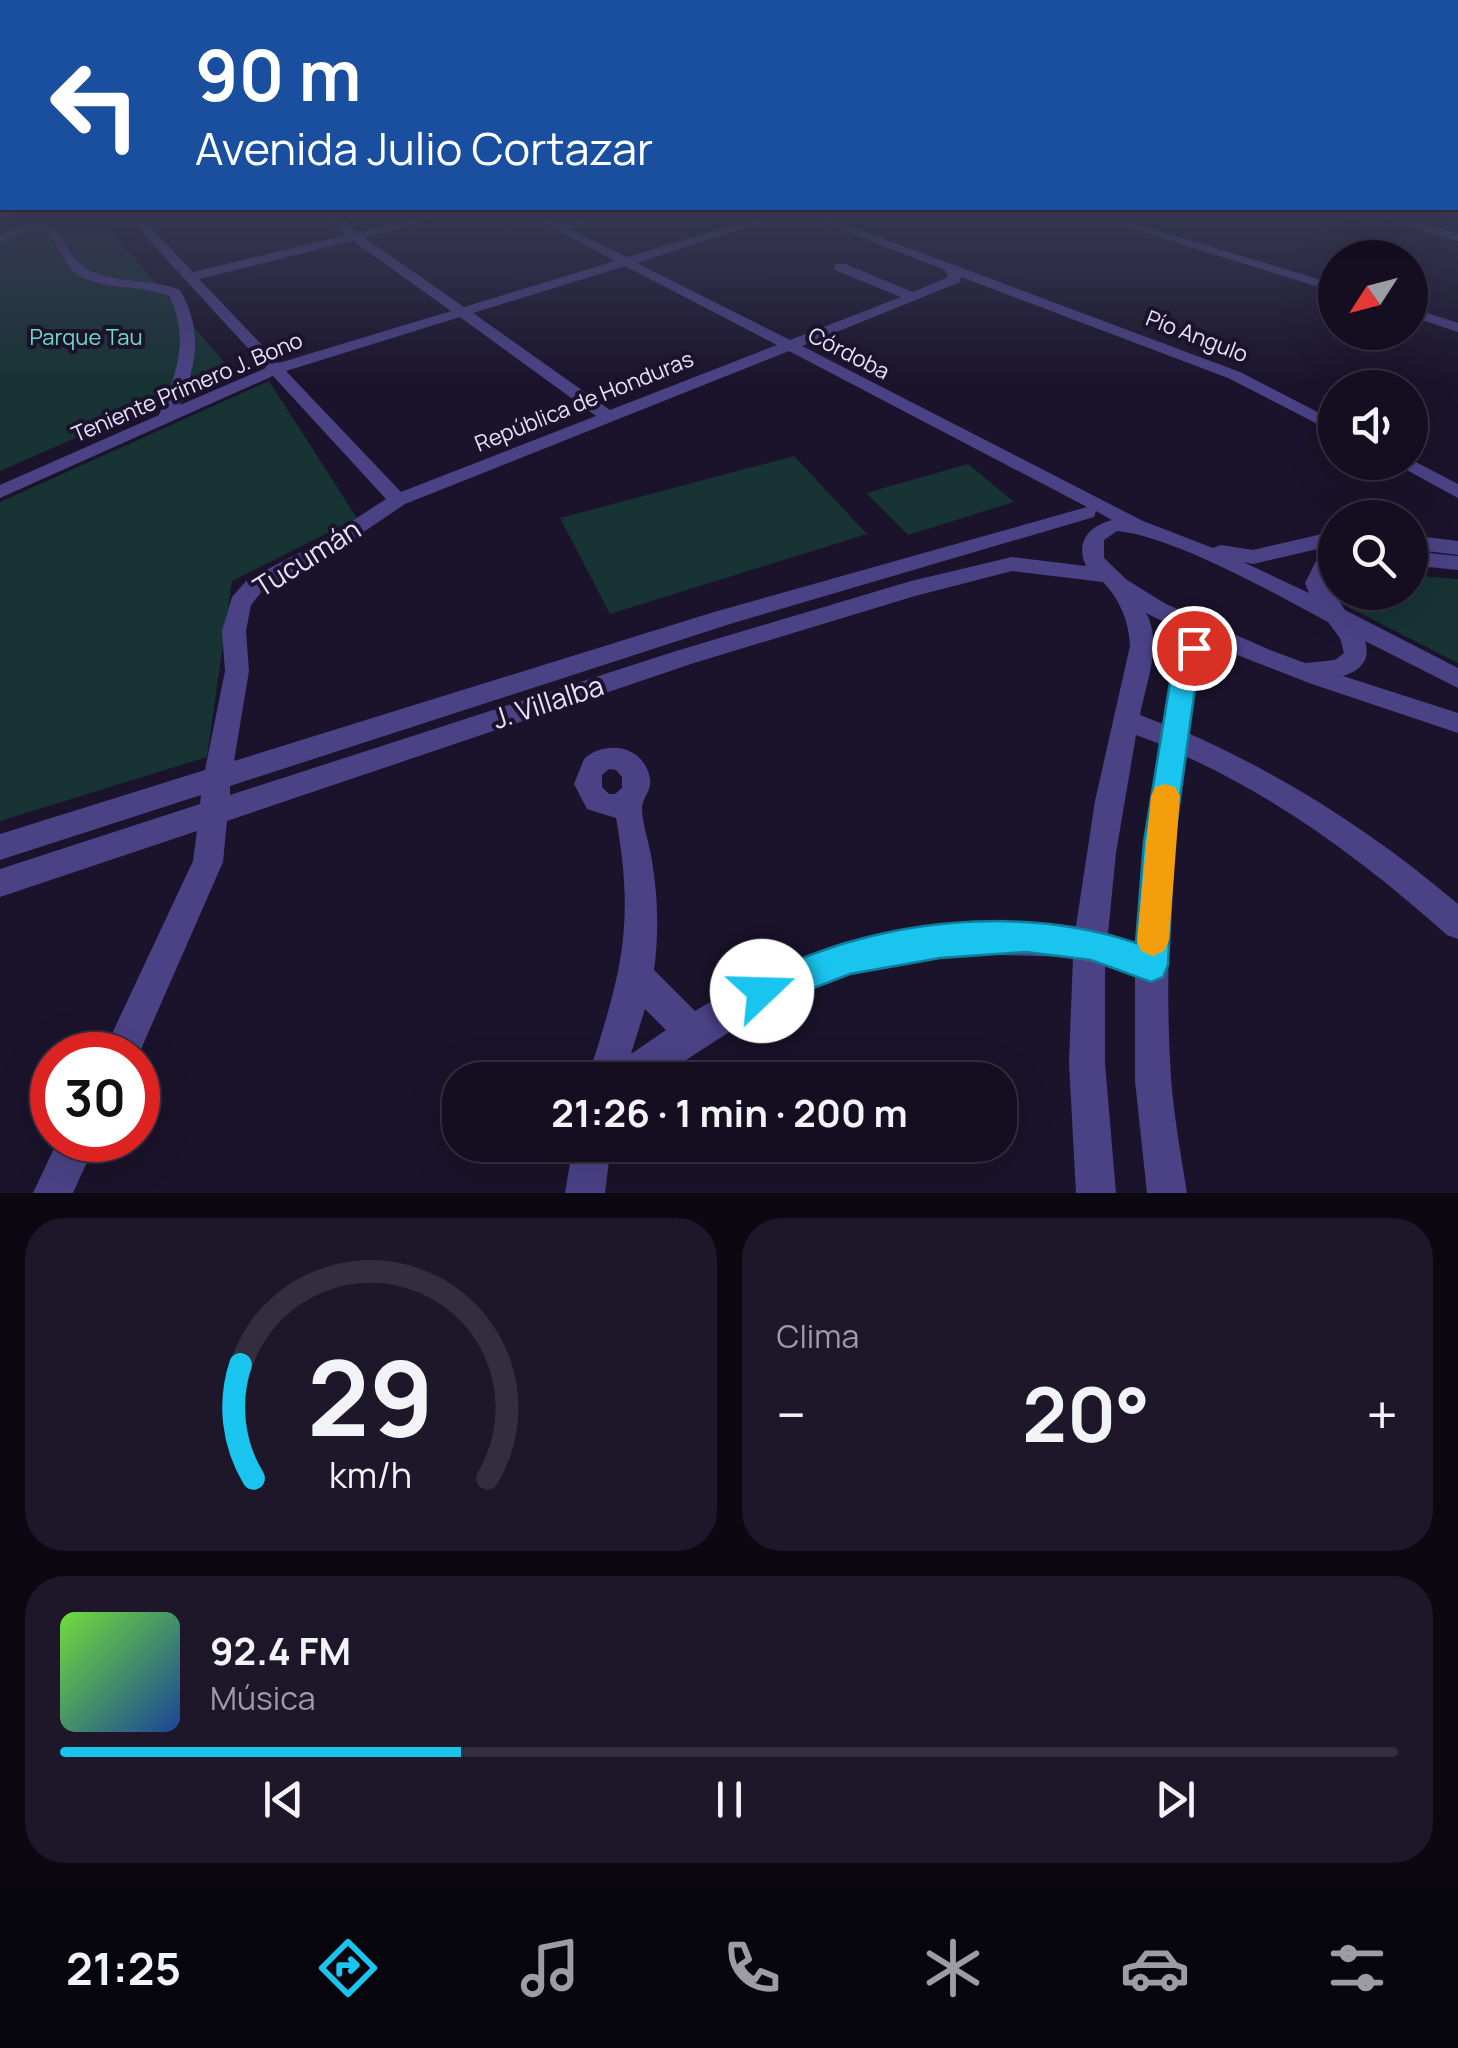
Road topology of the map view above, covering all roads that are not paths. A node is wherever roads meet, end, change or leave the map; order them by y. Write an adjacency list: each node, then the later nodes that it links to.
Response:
1 (82, 272): 20 (street)
2 (185, 272): 11 (street)
3 (212, 272): 11 (street)
4 (405, 272): 14 (street)
5 (593, 272): 14 (street, Teniente Primero J. Bono)
6 (638, 272): 17 (street, Córdoba)
7 (849, 272): 13 (street)
8 (952, 272): 13 (street, República de Honduras)
9 (955, 272): 21 (street, Pío Angulo)
10 (1281, 272): 12 (street)
11 (190, 277): 18 (street)
12 (1318, 283)
13 (914, 297): 17 (street, República de Honduras)
14 (460, 312): 18 (street, Teniente Primero J. Bono); 19 (street)
15 (1428, 317): 16 (street)
16 (1458, 328)
17 (784, 347): 19 (street, República de Honduras); 26 (street, Córdoba); 27 (street, Córdoba)
18 (276, 369): 20 (street, Teniente Primero J. Bono); 25 (street)
19 (607, 416): 25 (street, República de Honduras)
20 (166, 419): 23 (street, Teniente Primero J. Bono)
21 (1318, 419)
22 (1428, 476): 24 (street)
23 (0, 492)
24 (1458, 492)
25 (398, 500): 43 (street, Tucumán)
26 (1092, 523): 27 (street, J. Villalba); 33 (street, J. Villalba); 34 (street)
27 (1142, 527): 29 (street, Córdoba)
28 (1318, 542): 29 (street)
29 (1193, 546): 36 (street)
30 (1428, 546): 31 (street)
31 (1457, 552): 32 (street)
32 (1428, 556)
33 (848, 581): 35 (street); 43 (street, J. Villalba)
34 (1113, 583): 35 (street, J. Villalba); 37 (street, J. Villalba); 40 (street)
35 (911, 589): 43 (street, J. Villalba)
36 (1329, 612): 38 (street); 39 (street)
37 (1212, 634): 38 (street, J. Villalba); 42 (street)
38 (1294, 668): 41 (street, J. Villalba)
39 (1458, 679)
40 (1125, 720): 42 (street); 48 (street)
41 (1458, 723)
42 (1174, 736): 47 (street); 49 (street)
43 (215, 796): 45 (street, J. Villalba); 46 (street, J. Villalba); 51 (street, Tucumán)
44 (626, 800): 50 (street)
45 (0, 847)
46 (0, 882)
47 (1458, 924)
48 (1091, 944): 49 (street); 52 (street); 59 (street)
49 (1151, 965): 60 (street)
50 (636, 976): 52 (street); 53 (street)
51 (130, 1032)
52 (692, 1032): 54 (street)
53 (610, 1062)
54 (650, 1062)
55 (68, 1162): 57 (street)
56 (590, 1162): 58 (street)
57 (53, 1193)
58 (585, 1193)
59 (1096, 1193)
60 (1167, 1193)

